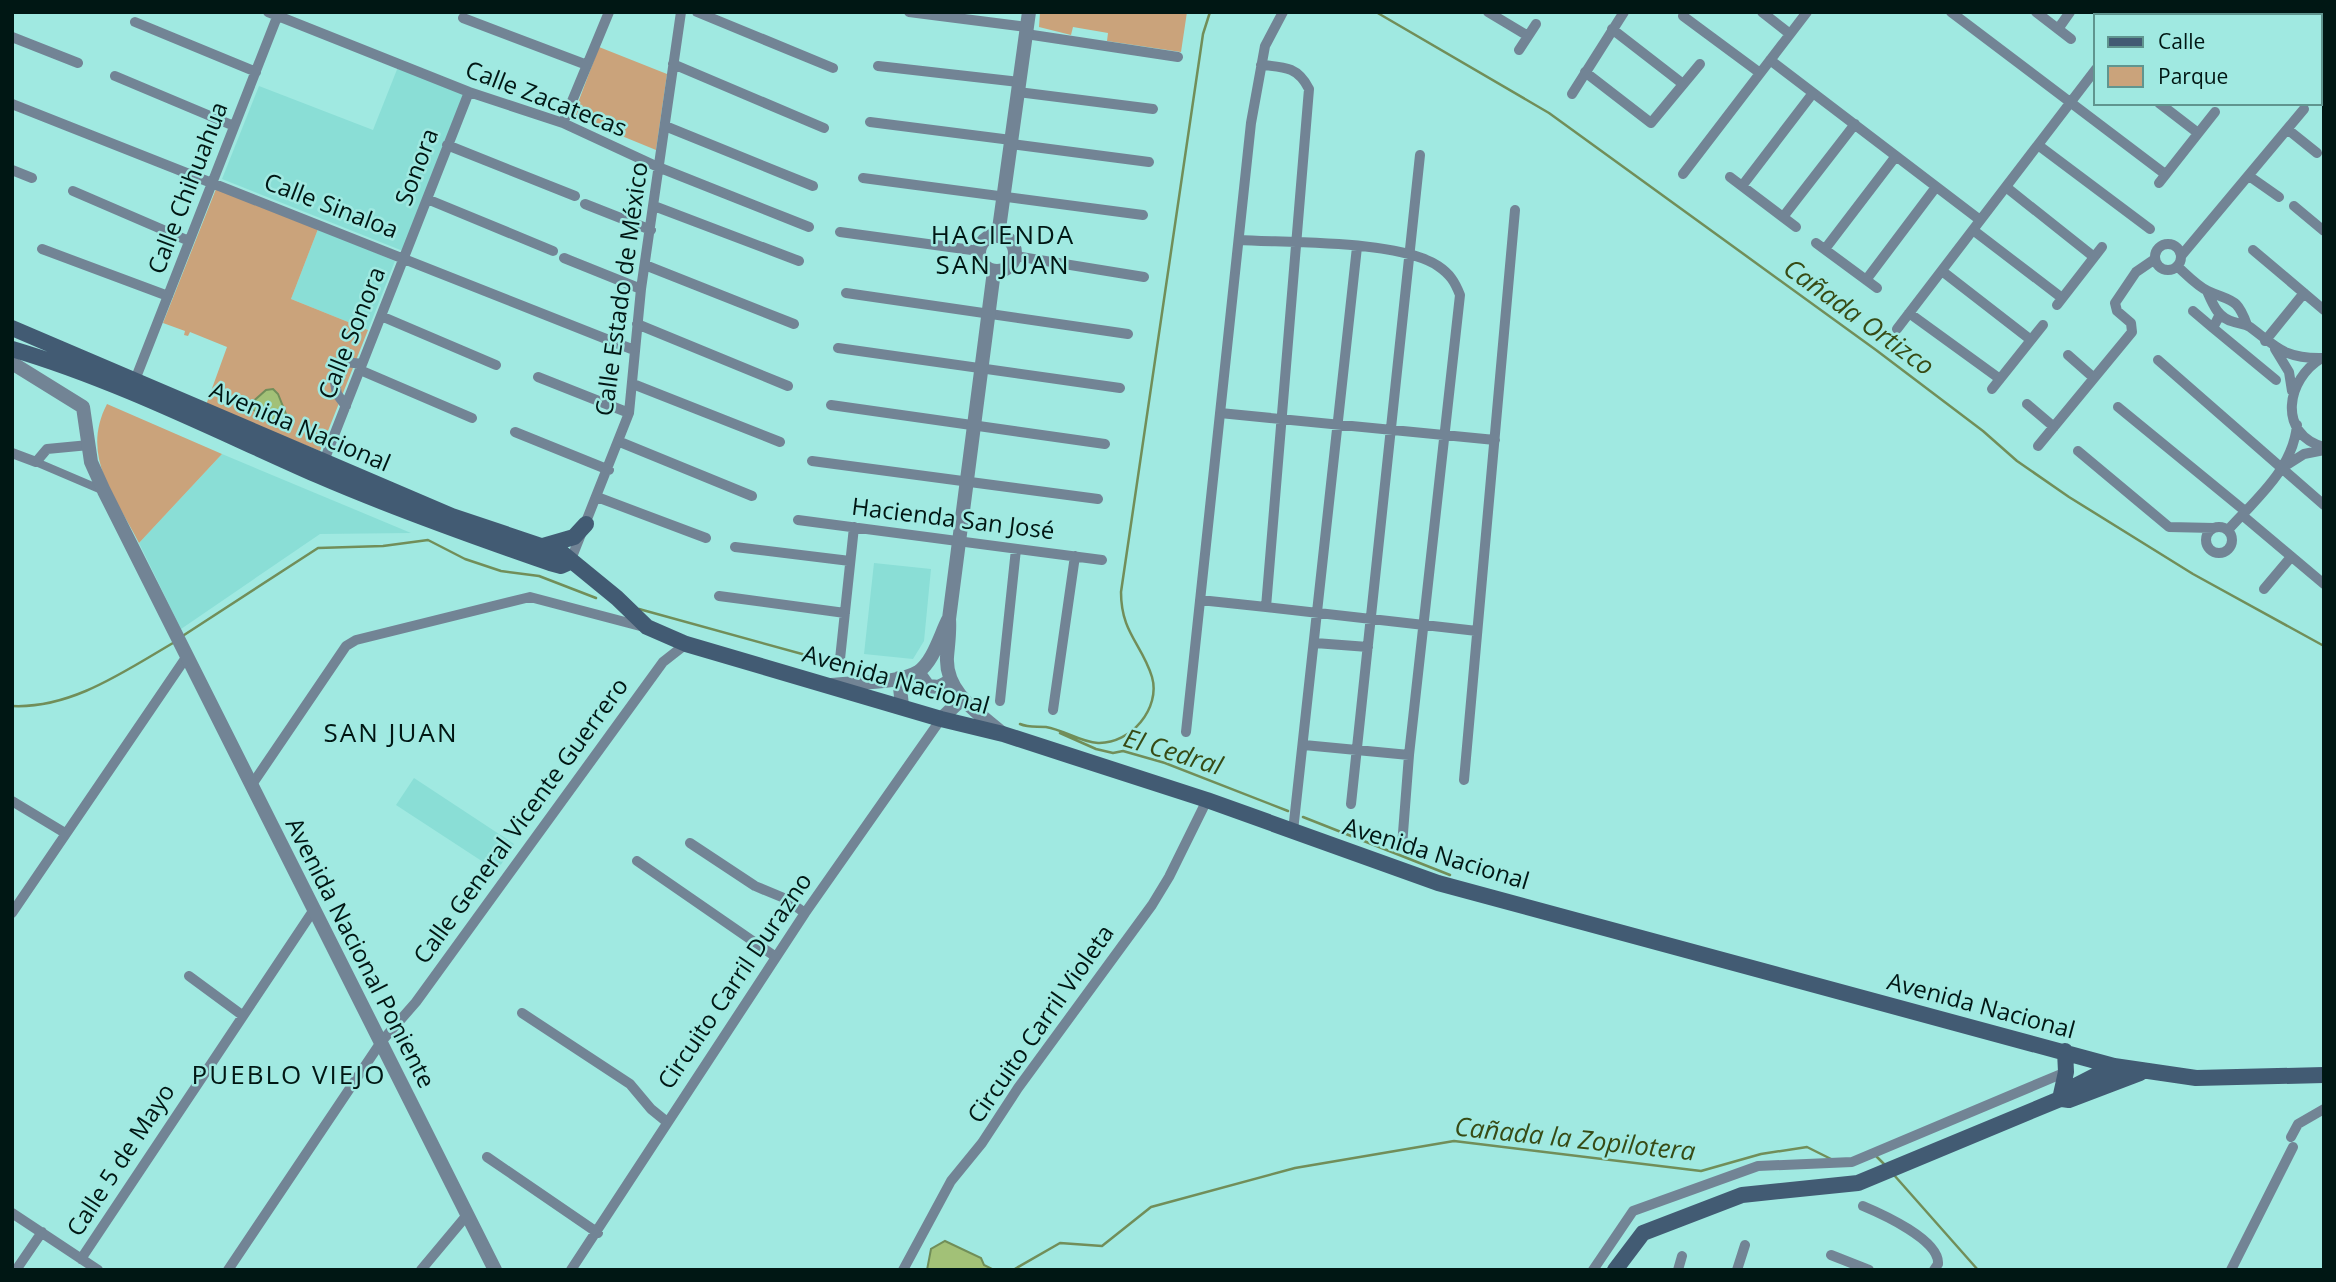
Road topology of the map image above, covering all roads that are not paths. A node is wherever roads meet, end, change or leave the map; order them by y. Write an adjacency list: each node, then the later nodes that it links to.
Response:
1 (609, 12): 32 (street)
2 (681, 12): 30 (street, Calle Estado de México)
3 (696, 12): 35 (street)
4 (909, 12): 21 (street)
5 (1029, 12): 21 (street)
6 (1283, 12): 33 (street)
7 (1488, 12): 23 (street)
8 (1624, 12): 19 (street)
9 (1762, 12): 22 (street)
10 (1807, 12): 22 (street)
11 (1951, 12): 46 (street)
12 (2036, 12): 20 (street)
13 (2070, 12): 20 (street)
14 (275, 14): 36 (street, Calle Chihuahua); 43 (street, Calle Zacatecas)
15 (463, 18): 32 (street)
16 (1682, 18): 39 (street)
17 (135, 22): 36 (street)
18 (1536, 24): 23 (street)
19 (1612, 29): 37 (street); 41 (street)
20 (2058, 29): 25 (street)
21 (1027, 31): 27 (street); 42 (street)
22 (1790, 34): 28 (street)
23 (1528, 36): 26 (street)
24 (12, 37): 29 (street)
25 (2071, 40)
26 (1519, 50)
27 (1178, 57)
28 (1770, 60): 39 (street); 44 (street)
29 (78, 63)
30 (673, 64): 56 (street, Calle Estado de México); 57 (street)
31 (1700, 64): 41 (street)
32 (586, 65): 53 (street)
33 (1261, 65): 98 (street); 100 (street)
34 (878, 66): 42 (street)
35 (833, 68)
36 (256, 72): 55 (street, Calle Chihuahua)
37 (1585, 72): 41 (street); 45 (street)
38 (2094, 72): 46 (street)
39 (1760, 73): 69 (street)
40 (115, 76): 55 (street)
41 (1684, 84)
42 (1019, 87): 49 (street); 60 (street)
43 (469, 92): 53 (street, Calle Zacatecas); 61 (street, Sonora)
44 (1813, 93): 54 (street); 76 (street)
45 (1572, 94)
46 (2070, 103): 59 (street); 62 (street)
47 (12, 104): 74 (street, Calle Sinaloa)
48 (2162, 105): 59 (street)
49 (1153, 109)
50 (2304, 109): 58 (street)
51 (2215, 112): 59 (street)
52 (870, 122): 60 (street)
53 (563, 123): 67 (street, Calle Zacatecas)
54 (1855, 124): 65 (street); 89 (street)
55 (234, 126): 74 (street, Calle Chihuahua)
56 (665, 126): 67 (street, Calle Estado de México); 75 (street)
57 (824, 128)
58 (2287, 129): 63 (street); 70 (street)
59 (2198, 133)
60 (1011, 142): 66 (street); 80 (street)
61 (447, 145): 81 (street); 83 (street, Sonora)
62 (2038, 145): 78 (street); 93 (street)
63 (2317, 153)
64 (1420, 155): 107 (street)
65 (1896, 156): 77 (street); 119 (street)
66 (1149, 162)
67 (658, 167): 85 (street, Calle Estado de México); 91 (street, Calle Zacatecas)
68 (12, 170): 72 (street)
69 (1683, 174)
70 (2249, 176): 82 (street); 114 (street)
71 (1730, 177): 76 (street)
72 (32, 178)
73 (863, 178): 80 (street)
74 (212, 183): 99 (street, Calle Chihuahua); 109 (street, Calle Sinaloa)
75 (813, 186)
76 (1742, 186): 89 (street)
77 (1937, 187): 90 (street); 119 (street)
78 (2006, 187): 90 (street); 110 (street)
79 (73, 191): 99 (street)
80 (1004, 195): 88 (street); 97 (street)
81 (575, 196)
82 (2279, 197)
83 (427, 199): 105 (street); 109 (street, Sonora)
84 (585, 204): 94 (street)
85 (654, 206): 94 (street, Calle Estado de México); 113 (street)
86 (2294, 206): 95 (street)
87 (1515, 210): 176 (street)
88 (1143, 215)
89 (1783, 217): 92 (street)
90 (1977, 225): 110 (street); 117 (street)
91 (809, 227)
92 (1796, 228)
93 (2150, 229)
94 (650, 230): 115 (street, Calle Estado de México)
95 (2324, 231)
96 (840, 232): 106 (street)
97 (998, 236): 106 (street); 108 (street)
98 (1239, 240): 100 (street); 166 (street)
99 (189, 241): 125 (street, Calle Chihuahua)
100 (1296, 243): 101 (street); 168 (street)
101 (1357, 247): 107 (street); 170 (street)
102 (2102, 247): 110 (street)
103 (43, 249): 125 (street)
104 (2253, 250): 124 (street)
105 (553, 251)
106 (979, 251): 116 (street)
107 (1409, 253): 173 (street); 175 (street)
108 (1014, 256): 116 (street); 118 (street)
109 (405, 257): 131 (street, Calle Sonora); 145 (street, Calle Sinaloa)
110 (2094, 257)
111 (564, 258): 121 (street)
112 (2155, 259): 114 (street); 114 (street); 154 (street)
113 (799, 261)
114 (2179, 261): 122 (street)
115 (645, 265): 121 (street, Calle Estado de México); 133 (street)
116 (994, 271): 129 (street)
117 (1942, 271): 128 (street); 140 (street)
118 (1144, 277)
119 (1866, 280): 120 (street)
120 (1877, 288)
121 (641, 289): 132 (street, Calle Estado de México)
122 (2207, 291): 130 (street); 135 (street)
123 (846, 293): 129 (street)
124 (2304, 293): 126 (street); 141 (street)
125 (168, 296): 155 (street, Calle Chihuahua)
126 (2324, 310)
127 (2193, 311): 137 (street)
128 (1909, 313): 138 (street); 140 (street)
129 (989, 314): 139 (street); 152 (street)
130 (2220, 314): 135 (street); 137 (street)
131 (381, 316): 150 (street); 151 (street, Calle Sonora)
132 (637, 324): 145 (street, Calle Estado de México); 158 (street)
133 (794, 324)
134 (2043, 325): 140 (street)
135 (2247, 325): 141 (street)
136 (12, 328): 155 (main road, Avenida Nacional)
137 (2213, 328): 156 (street)
138 (1897, 329)
139 (1128, 334)
140 (2031, 340)
141 (2265, 341): 144 (street)
142 (838, 348): 152 (street)
143 (12, 349): 188 (main road, Avenida Nacional)
144 (2275, 349): 147 (street); 160 (street)
145 (634, 350): 157 (street, Calle Estado de México)
146 (2068, 355): 154 (street)
147 (2323, 358): 160 (street)
148 (2158, 360): 187 (street)
149 (12, 363): 180 (street)
150 (496, 365)
151 (361, 367): 163 (street, Calle Sonora); 163 (street); 167 (street)
152 (982, 368): 159 (street); 169 (street)
153 (538, 377): 165 (street)
154 (2094, 378): 172 (street)
155 (135, 380): 188 (main road, Avenida Nacional)
156 (2276, 380)
157 (633, 384): 165 (street, Calle Estado de México); 178 (street)
158 (788, 386)
159 (1119, 388)
160 (2292, 393): 171 (street)
161 (831, 404): 169 (street)
162 (2027, 404): 172 (street)
163 (346, 406): 188 (street, Calle Sonora)
164 (2118, 407): 196 (street)
165 (629, 413): 177 (street, Calle Estado de México)
166 (1220, 413): 168 (street); 215 (street)
167 (472, 418)
168 (1282, 419): 170 (street); 216 (street)
169 (974, 424): 179 (street); 190 (street)
170 (1338, 425): 173 (street); 218 (street)
171 (2297, 425): 182 (street); 187 (street)
172 (2054, 427): 181 (street)
173 (1391, 430): 175 (street); 220 (street)
174 (515, 432): 189 (street)
175 (1444, 435): 176 (street); 221 (street)
176 (1494, 440): 223 (street)
177 (620, 442): 189 (street, Calle Estado de México); 193 (street)
178 (780, 442)
179 (1105, 444)
180 (89, 445): 186 (street); 191 (street)
181 (2038, 446)
182 (2324, 449): 187 (street)
183 (2078, 451): 200 (street)
184 (12, 453): 186 (street)
185 (813, 461): 190 (street)
186 (36, 462): 191 (street)
187 (2283, 468): 195 (street); 196 (street)
188 (321, 469): 204 (main road, Avenida Nacional); 211 (main road, Avenida Nacional)
189 (609, 470): 192 (street, Calle Estado de México)
190 (967, 480): 194 (street); 203 (street)
191 (103, 491): 227 (street, Avenida Nacional Poniente)
192 (597, 496): 198 (street, Calle Estado de México); 202 (street)
193 (752, 496)
194 (1098, 499)
195 (2324, 505)
196 (2243, 513): 201 (street); 208 (street)
197 (798, 520): 199 (street, Hacienda San José)
198 (586, 524): 204 (main road); 211 (street, Calle Estado de México)
199 (854, 527): 203 (street, Hacienda San José); 210 (street)
200 (2214, 528): 201 (street); 201 (street)
201 (2228, 530)
202 (706, 538)
203 (959, 539): 206 (street, Hacienda San José); 219 (street)
204 (539, 546): 211 (main road, Avenida Nacional)
205 (735, 547): 210 (street)
206 (1016, 549): 207 (street, Hacienda San José); 234 (street)
207 (1075, 556): 209 (street, Hacienda San José); 236 (street)
208 (2291, 557): 212 (street); 213 (street)
209 (1102, 560)
210 (850, 561): 217 (street)
211 (570, 562): 222 (main road, Avenida Nacional)
212 (2324, 584)
213 (2264, 589)
214 (719, 596): 217 (street)
215 (1200, 600): 216 (street); 238 (street)
216 (1266, 607): 218 (street)
217 (845, 613): 228 (street)
218 (1318, 613): 220 (street); 224 (street)
219 (948, 619): 229 (street); 231 (street)
220 (1370, 619): 221 (street); 226 (street)
221 (1423, 625): 223 (street); 242 (street)
222 (647, 628): 225 (main road, Avenida Nacional); 244 (street)
223 (1477, 631): 243 (street)
224 (1315, 643): 226 (street); 240 (street)
225 (686, 645): 232 (main road, Avenida Nacional); 260 (street, Calle General Vicente Guerrero)
226 (1367, 647): 241 (street)
227 (187, 656): 244 (street, Avenida Nacional Poniente); 249 (street)
228 (840, 659)
229 (918, 672): 230 (street); 231 (street)
230 (899, 678): 232 (street); 235 (street)
231 (950, 681): 233 (street)
232 (831, 685): 235 (main road, Avenida Nacional)
233 (962, 698): 237 (street); 239 (street)
234 (1000, 701)
235 (902, 706): 237 (main road, Avenida Nacional)
236 (1053, 710)
237 (941, 719): 239 (main road, Avenida Nacional); 255 (street, Circuito Carril Durazno)
238 (1186, 732)
239 (1003, 734): 245 (main road, Avenida Nacional)
240 (1304, 745): 241 (street); 248 (street)
241 (1357, 750): 242 (street); 247 (street)
242 (1409, 755): 251 (street)
243 (1464, 780)
244 (251, 786): 253 (street, Avenida Nacional Poniente)
245 (1207, 800): 248 (main road, Avenida Nacional); 286 (street, Circuito Carril Violeta)
246 (12, 802): 249 (street)
247 (1351, 804)
248 (1293, 831): 261 (main road, Avenida Nacional)
249 (65, 834): 254 (street)
250 (690, 843): 255 (street)
251 (1402, 846)
252 (637, 861): 256 (street)
253 (313, 911): 259 (street, Calle 5 de Mayo); 260 (street, Avenida Nacional Poniente)
254 (12, 913)
255 (805, 913): 256 (street, Circuito Carril Durazno)
256 (776, 957): 268 (street, Circuito Carril Durazno)
257 (188, 976): 259 (street)
258 (522, 1013): 268 (street)
259 (242, 1015): 278 (street, Calle 5 de Mayo)
260 (381, 1041): 272 (street, Avenida Nacional Poniente); 282 (street, Calle General Vicente Guerrero)
261 (2065, 1051): 262 (main road, Avenida Nacional); 263 (main road)
262 (2114, 1066): 264 (main road, Avenida Nacional); 266 (main road)
263 (2066, 1072): 266 (main road); 287 (street)
264 (2141, 1072): 265 (main road, Avenida Nacional); 266 (main road)
265 (2320, 1076)
266 (2060, 1098): 288 (main road)
267 (2324, 1109): 292 (street)
268 (667, 1122): 274 (street, Circuito Carril Durazno)
269 (487, 1157): 274 (street)
270 (1863, 1206): 279 (street)
271 (12, 1213): 273 (street)
272 (467, 1215): 283 (street); 284 (street, Avenida Nacional Poniente)
273 (42, 1232): 278 (street); 280 (street)
274 (598, 1233): 285 (street, Circuito Carril Durazno)
275 (1745, 1245): 290 (street)
276 (1831, 1255): 291 (street)
277 (1682, 1256): 289 (street)
278 (82, 1259): 281 (street)
279 (1936, 1265)
280 (16, 1270)
281 (98, 1270)
282 (228, 1270)
283 (421, 1270)
284 (495, 1270)
285 (570, 1270)
286 (903, 1270)
287 (1593, 1270)
288 (1615, 1270)
289 (1678, 1270)
290 (1737, 1270)
291 (1869, 1270)
292 (2231, 1270)

